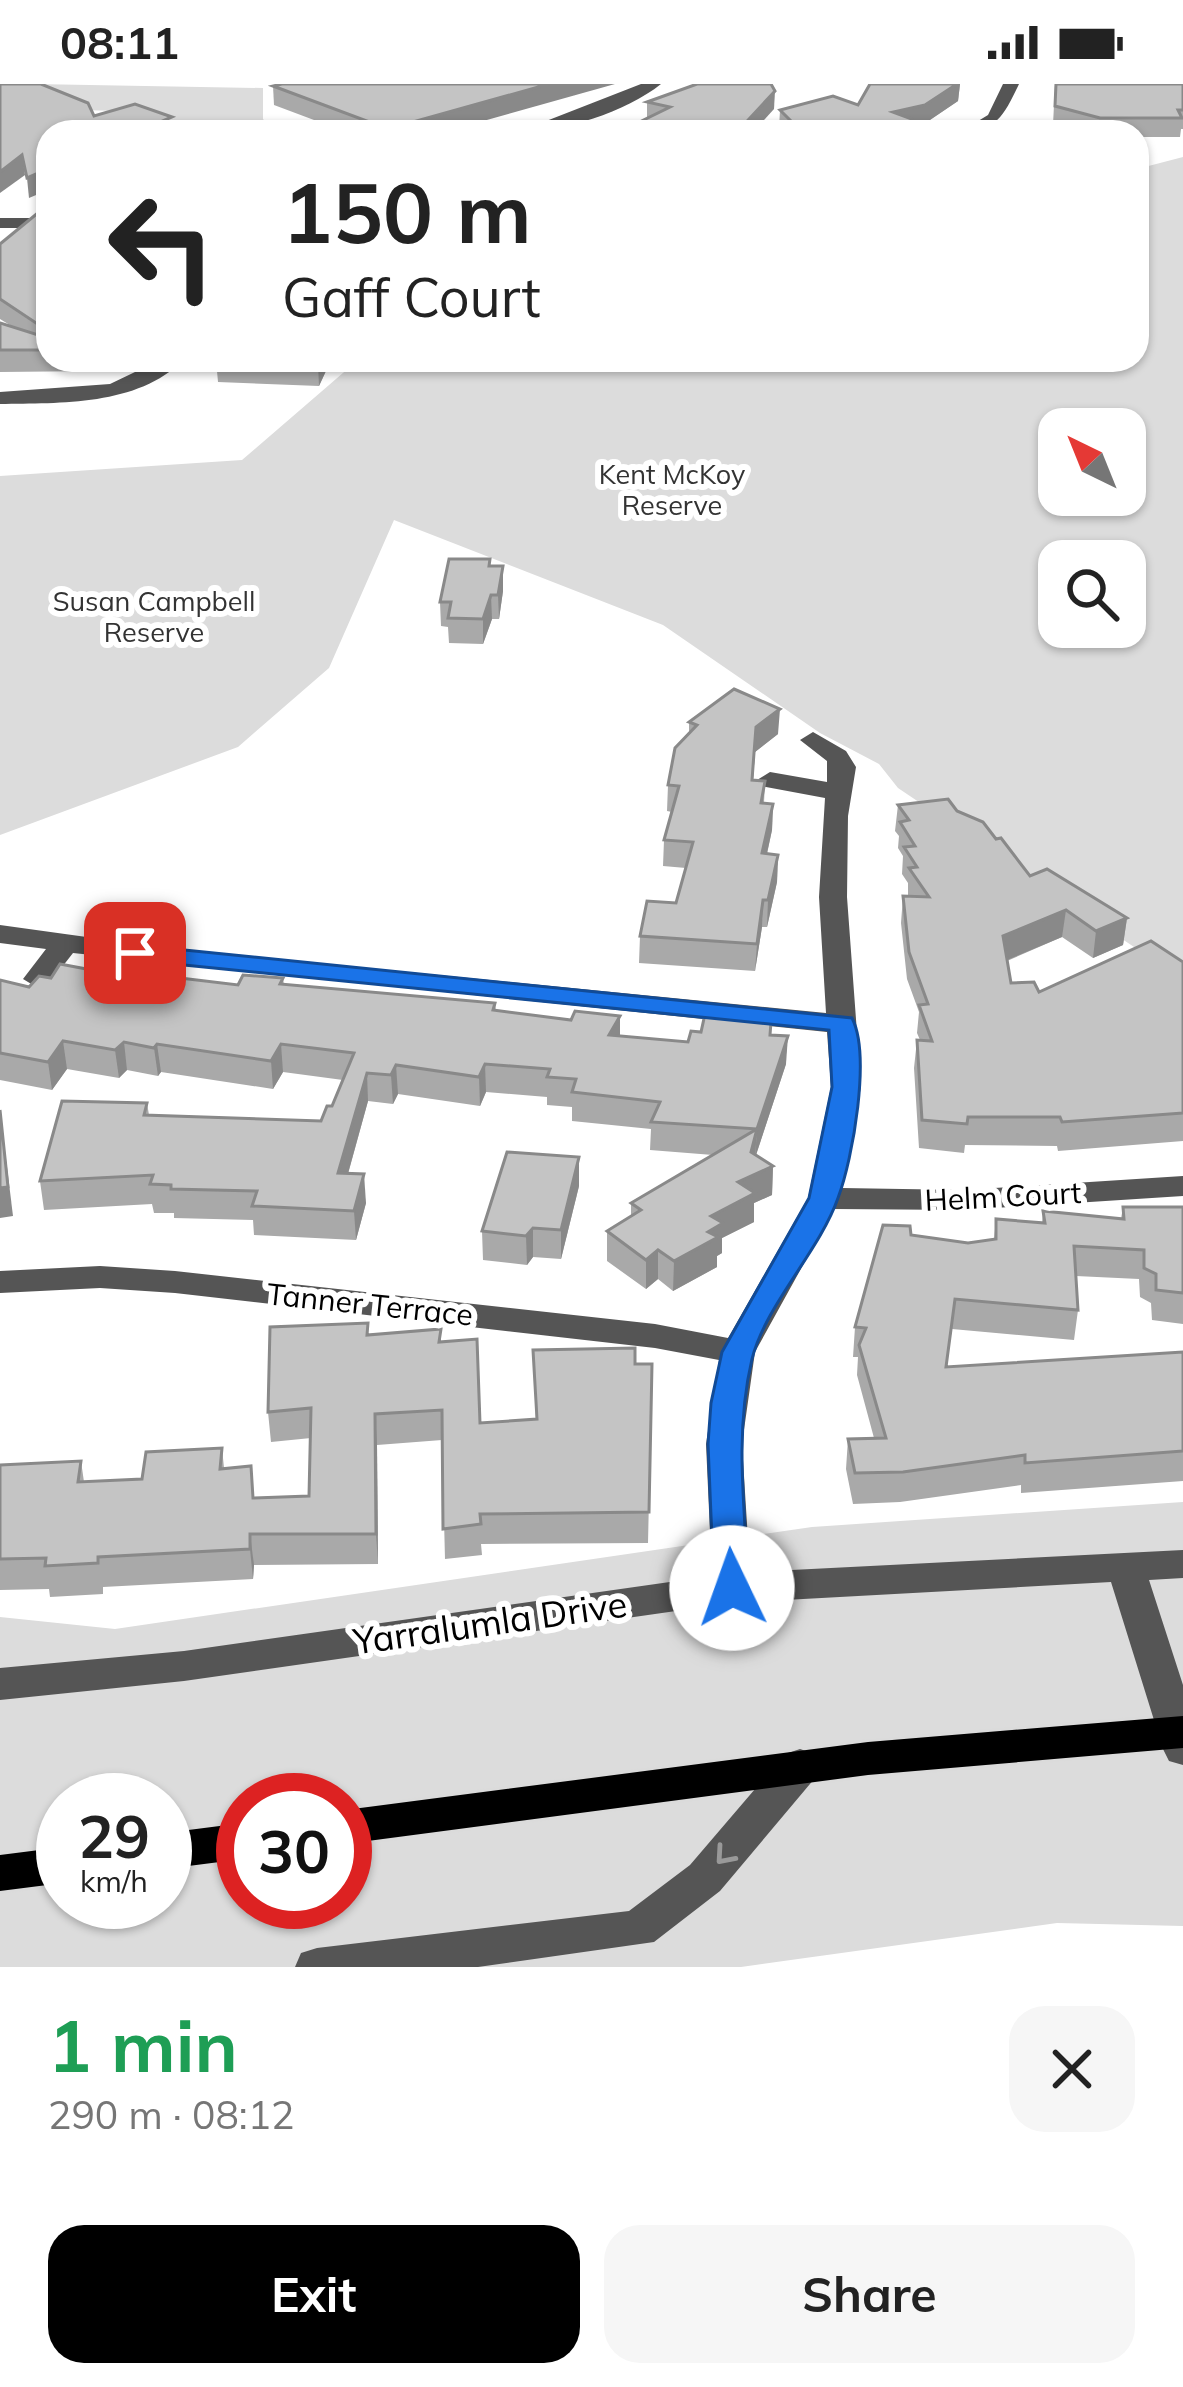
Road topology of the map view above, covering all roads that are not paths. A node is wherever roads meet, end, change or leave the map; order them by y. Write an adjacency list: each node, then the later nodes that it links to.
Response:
1 (653, 84): 3 (street)
2 (1010, 84): 4 (street)
3 (567, 120)
4 (991, 120)
5 (0, 223): 6 (street)
6 (36, 223)
7 (157, 372): 8 (street)
8 (0, 398)
9 (813, 740): 11 (street)
10 (770, 780): 11 (street)
11 (838, 792): 15 (street)
12 (5, 933): 13 (street)
13 (66, 943): 14 (street); 15 (street)
14 (38, 979)
15 (842, 1024): 17 (street)
16 (1183, 1186): 17 (street, Helm Court)
17 (824, 1198): 19 (street)
18 (0, 1282): 19 (street, Tanner Terrace)
19 (738, 1352): 22 (street)
20 (1183, 1564): 21 (street, Yarralumla Drive)
21 (1126, 1568): 22 (street, Yarralumla Drive); 24 (street)
22 (732, 1588): 23 (street, Yarralumla Drive)
23 (0, 1684)
24 (1181, 1738): 25 (main road)
25 (800, 1766): 26 (main road); 29 (street, one-way to 29)
26 (372, 1823)
27 (36, 1868): 28 (main road)
28 (0, 1873)
29 (317, 1967)

